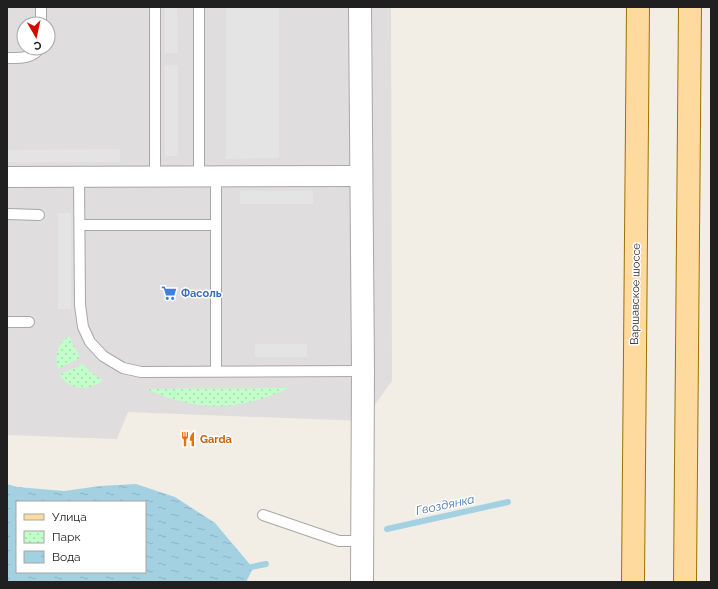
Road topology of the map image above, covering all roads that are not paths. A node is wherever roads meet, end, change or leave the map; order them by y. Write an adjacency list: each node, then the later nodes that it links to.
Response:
1 (155, 7): 8 (lane)
2 (199, 7): 9 (lane)
3 (360, 7): 10 (street)
4 (638, 7): 24 (main road, Варшавское шоссе)
5 (690, 7): 25 (main road)
6 (31, 56): 7 (lane)
7 (7, 58)
8 (155, 176): 9 (street); 12 (street)
9 (207, 176): 10 (street); 16 (lane)
10 (361, 176): 19 (street)
11 (7, 177): 12 (street)
12 (79, 177): 15 (lane)
13 (7, 214): 14 (lane)
14 (39, 215)
15 (80, 225): 16 (lane); 20 (lane)
16 (216, 225): 20 (lane)
17 (7, 322): 18 (lane)
18 (29, 322)
19 (363, 371): 20 (lane); 22 (street)
20 (216, 372)
21 (262, 515): 22 (lane)
22 (362, 541): 23 (street)
23 (362, 582)
24 (633, 582)
25 (685, 582)

